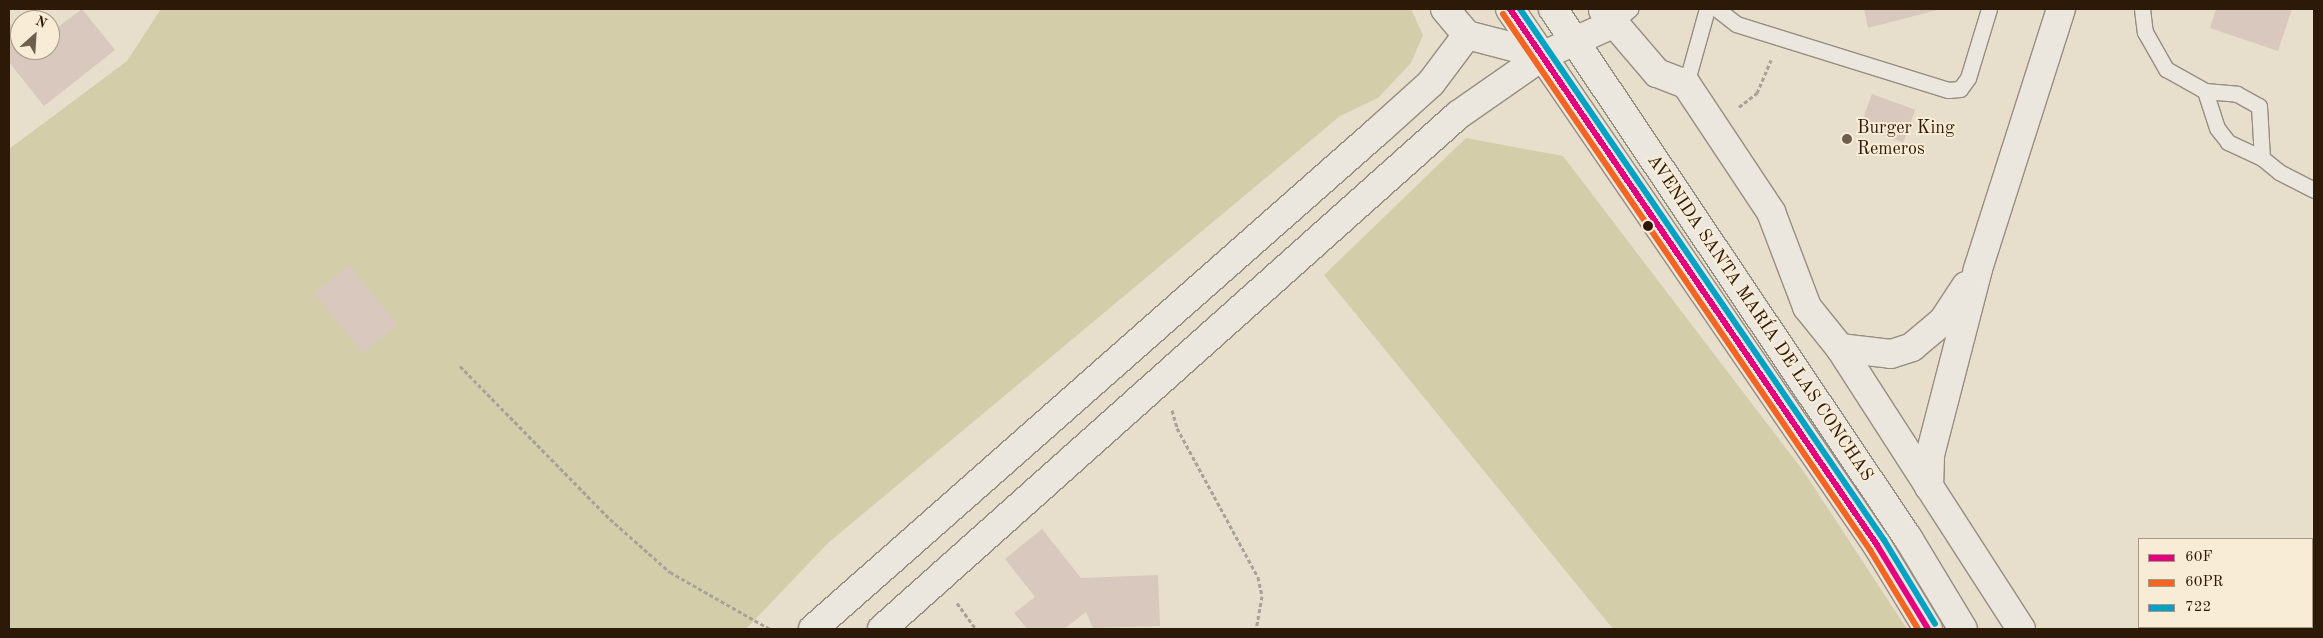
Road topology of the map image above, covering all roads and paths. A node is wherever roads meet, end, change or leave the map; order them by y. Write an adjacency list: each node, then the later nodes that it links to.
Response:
1 (1445, 9): 10 (street)
2 (1510, 9): 13 (street, AVENIDA SANTA MARÍA DE LAS CONCHAS)
3 (1553, 9): 12 (street, AVENIDA SANTA MARÍA DE LAS CONCHAS)
4 (1707, 9): 14 (lane)
5 (1717, 9): 11 (lane)
6 (1989, 9): 11 (lane)
7 (2061, 9): 19 (street)
8 (2142, 9): 15 (lane)
9 (1615, 14): 12 (street); 14 (street)
10 (1467, 35): 13 (street); 20 (street)
11 (1781, 38): 16 (path)
12 (1576, 43): 13 (street); 30 (street, AVENIDA SANTA MARÍA DE LAS CONCHAS)
13 (1544, 55): 23 (street); 29 (street, AVENIDA SANTA MARÍA DE LAS CONCHAS)
14 (1686, 84): 21 (street)
15 (2205, 91): 17 (lane); 17 (lane)
16 (1732, 112)
17 (2262, 158): 18 (lane)
18 (2314, 190)
19 (1978, 268): 21 (street); 24 (street)
20 (1134, 346): 23 (street); 26 (street)
21 (1840, 348): 24 (street)
22 (460, 366): 25 (path)
23 (1163, 378): 27 (street); 28 (path)
24 (1929, 487): 31 (street)
25 (770, 629)
26 (813, 629)
27 (882, 629)
28 (1256, 629)
29 (1928, 629)
30 (1963, 629)
31 (2022, 629)

